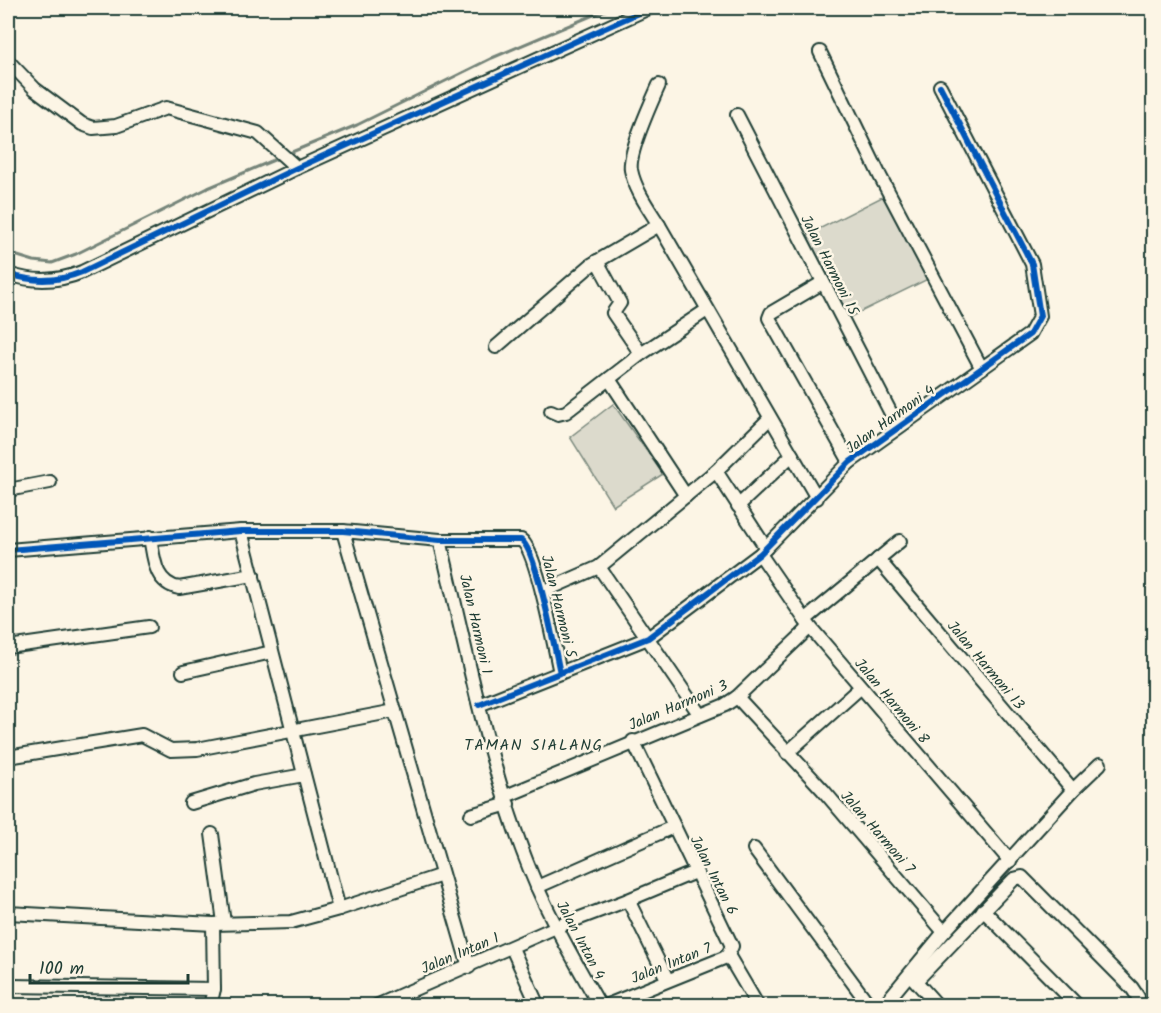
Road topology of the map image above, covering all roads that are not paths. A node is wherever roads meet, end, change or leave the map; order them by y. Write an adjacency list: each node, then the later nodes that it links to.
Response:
1 (649, 8): 7 (street)
2 (820, 52): 15 (street)
3 (8, 61): 7 (street)
4 (659, 85): 8 (street)
5 (940, 86): 15 (street, Jalan Harmoni 4)
6 (737, 115): 11 (street, Jalan Harmoni 15)
7 (293, 163): 10 (street)
8 (659, 225): 9 (street); 12 (street)
9 (597, 261): 13 (street); 14 (street)
10 (8, 274)
11 (822, 283): 19 (street, Jalan Harmoni 15); 21 (street)
12 (707, 310): 14 (street); 18 (street)
13 (496, 347)
14 (641, 354): 16 (street)
15 (981, 368): 19 (street, Jalan Harmoni 4)
16 (609, 379): 17 (street); 25 (street)
17 (551, 411)
18 (770, 418): 20 (street); 22 (street)
19 (898, 427): 21 (street, Jalan Harmoni 4)
20 (792, 455): 26 (street); 27 (street)
21 (850, 462): 26 (street, Jalan Harmoni 4)
22 (716, 471): 25 (street); 27 (street, Jalan Harmoni 8)
23 (50, 482): 24 (street)
24 (8, 490)
25 (686, 496): 36 (street)
26 (817, 498): 34 (street, Jalan Harmoni 4)
27 (738, 506): 34 (street, Jalan Harmoni 8)
28 (241, 531): 29 (street); 30 (street); 37 (street)
29 (343, 531): 31 (street); 49 (street)
30 (150, 537): 33 (street); 37 (street)
31 (440, 540): 38 (street, Jalan Harmoni 5); 48 (street, Jalan Harmoni 1)
32 (900, 541): 35 (street, Jalan Harmoni 3)
33 (8, 550)
34 (763, 551): 39 (street, Jalan Harmoni 8); 41 (street, Jalan Harmoni 4)
35 (878, 560): 39 (street, Jalan Harmoni 3); 57 (street, Jalan Harmoni 13)
36 (599, 567): 38 (street); 41 (street)
37 (253, 575): 43 (street)
38 (542, 592): 45 (street, Jalan Harmoni 5)
39 (808, 624): 46 (street, Jalan Harmoni 8); 47 (street, Jalan Harmoni 3)
40 (149, 627): 42 (street)
41 (648, 638): 45 (street, Jalan Harmoni 4); 50 (street)
42 (8, 647)
43 (272, 652): 44 (street); 51 (street)
44 (183, 672)
45 (560, 674): 48 (street, Jalan Harmoni 4)
46 (861, 687): 53 (street); 64 (street, Jalan Harmoni 8)
47 (737, 697): 50 (street, Jalan Harmoni 3); 53 (street, Jalan Harmoni 7)
48 (479, 705): 58 (street, Jalan Harmoni 1)
49 (394, 711): 51 (street); 66 (street)
50 (700, 715): 52 (street, Jalan Harmoni 3)
51 (292, 730): 54 (street); 56 (street)
52 (633, 741): 58 (street, Jalan Harmoni 3); 61 (street, Jalan Intan 6)
53 (787, 753): 74 (street, Jalan Harmoni 7)
54 (8, 757)
55 (1100, 764): 57 (street)
56 (304, 775): 59 (street); 69 (street)
57 (1072, 790): 64 (street)
58 (507, 800): 60 (street, Jalan Harmoni 3); 67 (street, Jalan Harmoni 1)
59 (191, 802)
60 (471, 816)
61 (673, 826): 65 (street, Jalan Intan 6); 67 (street)
62 (212, 834): 72 (street)
63 (754, 849): 89 (street)
64 (1010, 861): 74 (street)
65 (695, 872): 68 (street, Jalan Intan 1); 75 (street, Jalan Intan 6)
66 (442, 875): 69 (street); 78 (street)
67 (537, 887): 73 (street, Jalan Intan 4)
68 (628, 900): 73 (street, Jalan Intan 1); 80 (street)
69 (339, 909): 72 (street)
70 (984, 910): 79 (street); 92 (street); 93 (street)
71 (8, 913): 72 (street)
72 (218, 923): 82 (street)
73 (556, 927): 76 (street, Jalan Intan 1); 86 (street, Jalan Intan 4)
74 (944, 932): 79 (street)
75 (729, 936): 77 (street, Jalan Intan 7)
76 (512, 948): 78 (street, Jalan Intan 1); 85 (street)
77 (728, 956): 80 (street, Jalan Intan 7); 88 (street)
78 (469, 967): 84 (street, Jalan Intan 1)
79 (912, 978): 90 (street); 91 (street)
80 (667, 979): 87 (street, Jalan Intan 7)
81 (10, 986): 82 (street)
82 (214, 989): 83 (street)
83 (210, 1005)
84 (376, 1005)
85 (538, 1005)
86 (600, 1005)
87 (605, 1005)
88 (758, 1005)
89 (870, 1005)
90 (883, 1005)
91 (938, 1005)
92 (1078, 1005)
93 (1137, 1005)

